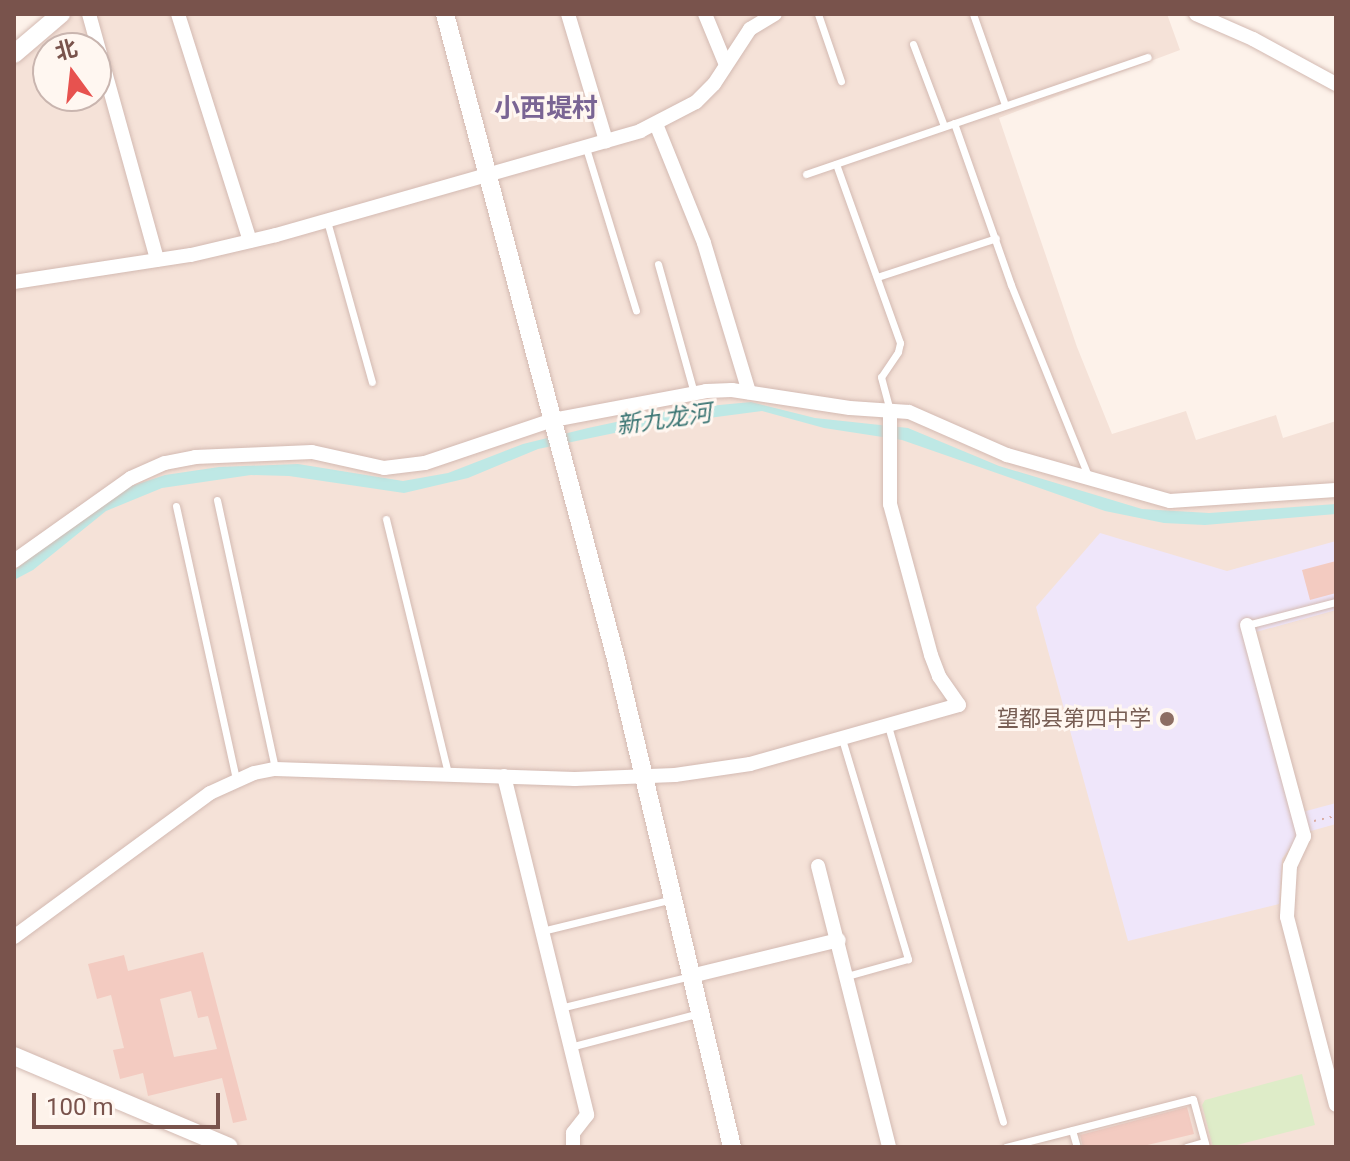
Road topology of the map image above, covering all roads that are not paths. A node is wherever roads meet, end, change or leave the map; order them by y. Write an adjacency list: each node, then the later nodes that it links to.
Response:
1 (61, 14): 12 (street)
2 (89, 14): 29 (street)
3 (178, 14): 28 (street)
4 (445, 14): 25 (street)
5 (568, 14): 21 (street)
6 (705, 14): 14 (street)
7 (775, 14): 14 (street)
8 (818, 14): 15 (lane)
9 (973, 14): 17 (lane)
10 (1196, 14): 16 (street)
11 (913, 44): 20 (lane)
12 (14, 54)
13 (1147, 57): 17 (lane)
14 (726, 65): 19 (street)
15 (841, 81)
16 (1336, 84)
17 (1005, 105): 18 (lane)
18 (954, 123): 20 (lane); 27 (lane)
19 (656, 124): 21 (street); 35 (street)
20 (944, 126): 23 (lane)
21 (606, 141): 22 (street)
22 (586, 148): 25 (street); 33 (lane)
23 (836, 164): 24 (lane); 31 (lane)
24 (806, 174)
25 (488, 177): 26 (street); 38 (street)
26 (327, 221): 28 (street); 34 (lane)
27 (996, 238): 31 (lane); 39 (lane)
28 (250, 241): 29 (street)
29 (157, 260): 32 (street)
30 (658, 264): 36 (lane)
31 (877, 277): 37 (lane)
32 (14, 282)
33 (636, 311)
34 (372, 382)
35 (749, 392): 36 (street); 37 (street)
36 (694, 393): 38 (street)
37 (890, 411): 39 (street); 47 (street)
38 (553, 420): 44 (street); 52 (street)
39 (1089, 477): 40 (street)
40 (1336, 490)
41 (217, 500): 49 (lane)
42 (176, 506): 53 (lane)
43 (386, 519): 50 (lane)
44 (14, 561)
45 (1336, 602): 46 (lane)
46 (1247, 625): 66 (street)
47 (888, 726): 48 (street); 67 (lane)
48 (842, 739): 52 (street); 60 (lane)
49 (275, 769): 50 (street); 53 (street)
50 (448, 775): 51 (street)
51 (504, 776): 52 (street); 56 (street)
52 (644, 777): 55 (street)
53 (236, 779): 57 (street)
54 (818, 866): 58 (street)
55 (673, 899): 56 (lane); 59 (street)
56 (542, 931): 61 (street)
57 (15, 933)
58 (839, 940): 59 (street); 60 (street)
59 (691, 976): 61 (lane); 62 (street)
60 (847, 976): 74 (street)
61 (560, 1008): 63 (street)
62 (700, 1013): 63 (lane); 73 (street)
63 (570, 1047): 72 (street)
64 (14, 1056): 71 (street)
65 (14, 1068): 70 (street)
66 (1336, 1105)
67 (1003, 1122)
68 (1072, 1130): 69 (lane); 75 (lane); 76 (lane)
69 (1205, 1145): 77 (lane)
70 (200, 1147)
71 (229, 1147)
72 (573, 1147)
73 (732, 1147)
74 (889, 1147)
75 (1006, 1147)
76 (1077, 1147)
77 (1186, 1147)

